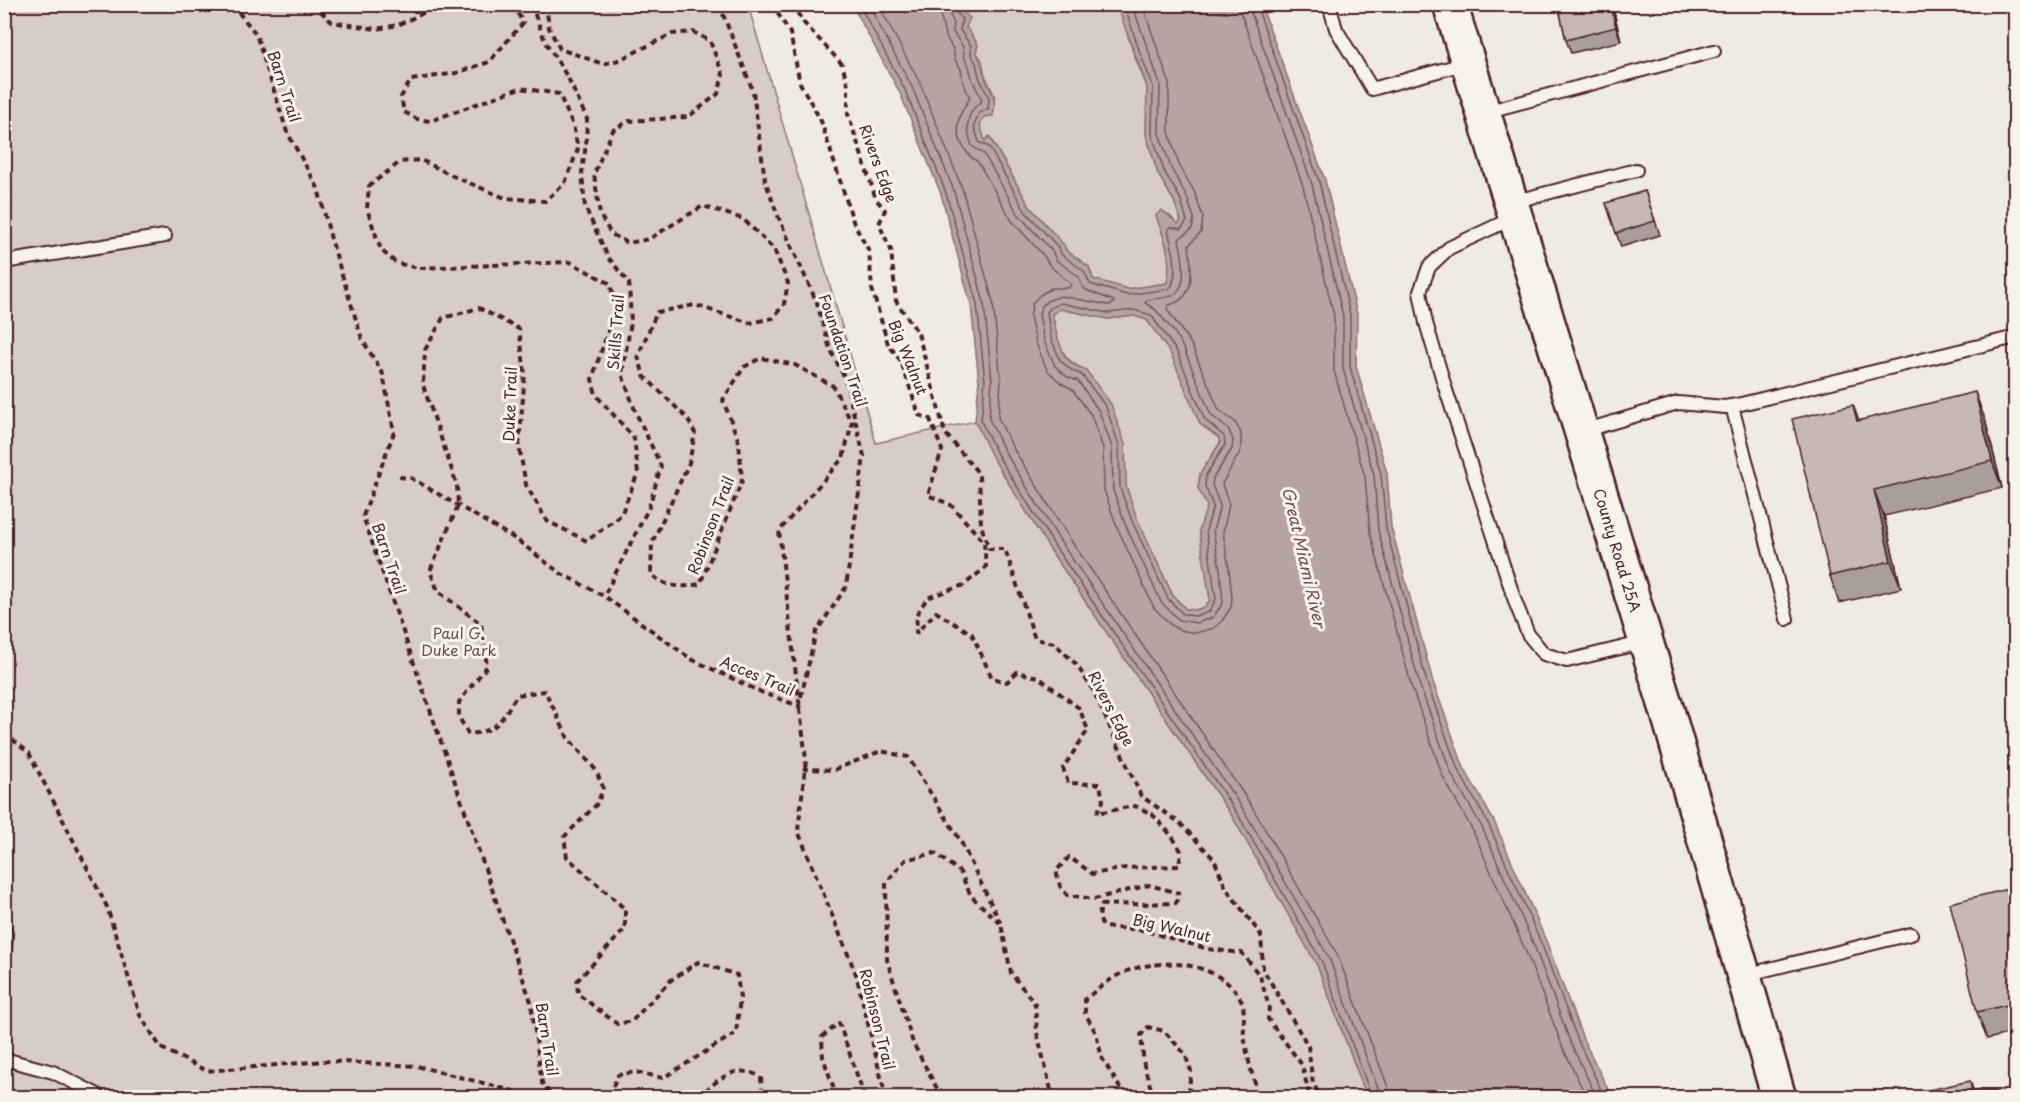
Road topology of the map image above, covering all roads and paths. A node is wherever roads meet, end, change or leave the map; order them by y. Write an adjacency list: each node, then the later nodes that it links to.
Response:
1 (232, 4): 39 (path, Barn Trail)
2 (313, 4): 3 (path)
3 (442, 4)
4 (513, 4): 24 (path, Duke Trail)
5 (531, 4): 25 (path, Skills Trail)
6 (546, 4): 28 (path, Robinson Trail)
7 (719, 4): 28 (path, Foundation Trail)
8 (772, 4): 52 (path, Big Walnut)
9 (792, 4): 53 (path, Rivers Edge)
10 (1329, 4): 13 (lane)
11 (1450, 4): 13 (main road, County Road 25A)
12 (1714, 51): 14 (lane)
13 (1468, 63): 14 (main road, County Road 25A)
14 (1484, 113): 17 (main road, County Road 25A)
15 (4, 170): 19 (path)
16 (1636, 170): 17 (lane)
17 (1513, 209): 22 (main road, County Road 25A); 27 (lane)
18 (165, 236): 19 (lane)
19 (5, 262)
20 (2016, 337): 21 (lane)
21 (1732, 406): 22 (lane); 26 (lane)
22 (1582, 431): 27 (main road, County Road 25A)
23 (399, 477): 24 (path, Acces Trail)
24 (458, 506): 25 (path, Acces Trail); 40 (path)
25 (604, 596): 28 (path, Acces Trail)
26 (1787, 619)
27 (1647, 642): 35 (main road, County Road 25A)
28 (799, 706): 30 (path, Robinson Trail)
29 (4, 733): 38 (path)
30 (805, 770): 31 (path); 45 (path, Robinson Trail)
31 (1001, 924): 46 (path); 47 (path)
32 (4, 928): 34 (lane)
33 (1911, 934): 35 (lane)
34 (4, 960)
35 (1744, 975): 54 (main road, County Road 25A)
36 (4, 1059): 37 (lane)
37 (99, 1098)
38 (526, 1098)
39 (553, 1098)
40 (615, 1098)
41 (697, 1098): 42 (path)
42 (758, 1098)
43 (837, 1098): 44 (path)
44 (865, 1098)
45 (886, 1098)
46 (942, 1098)
47 (1053, 1098)
48 (1126, 1098): 51 (path)
49 (1154, 1098): 50 (path)
50 (1188, 1098)
51 (1261, 1098)
52 (1310, 1098)
53 (1322, 1098)
54 (1779, 1098)
55 (1977, 1098): 56 (lane)
56 (1992, 1098)

